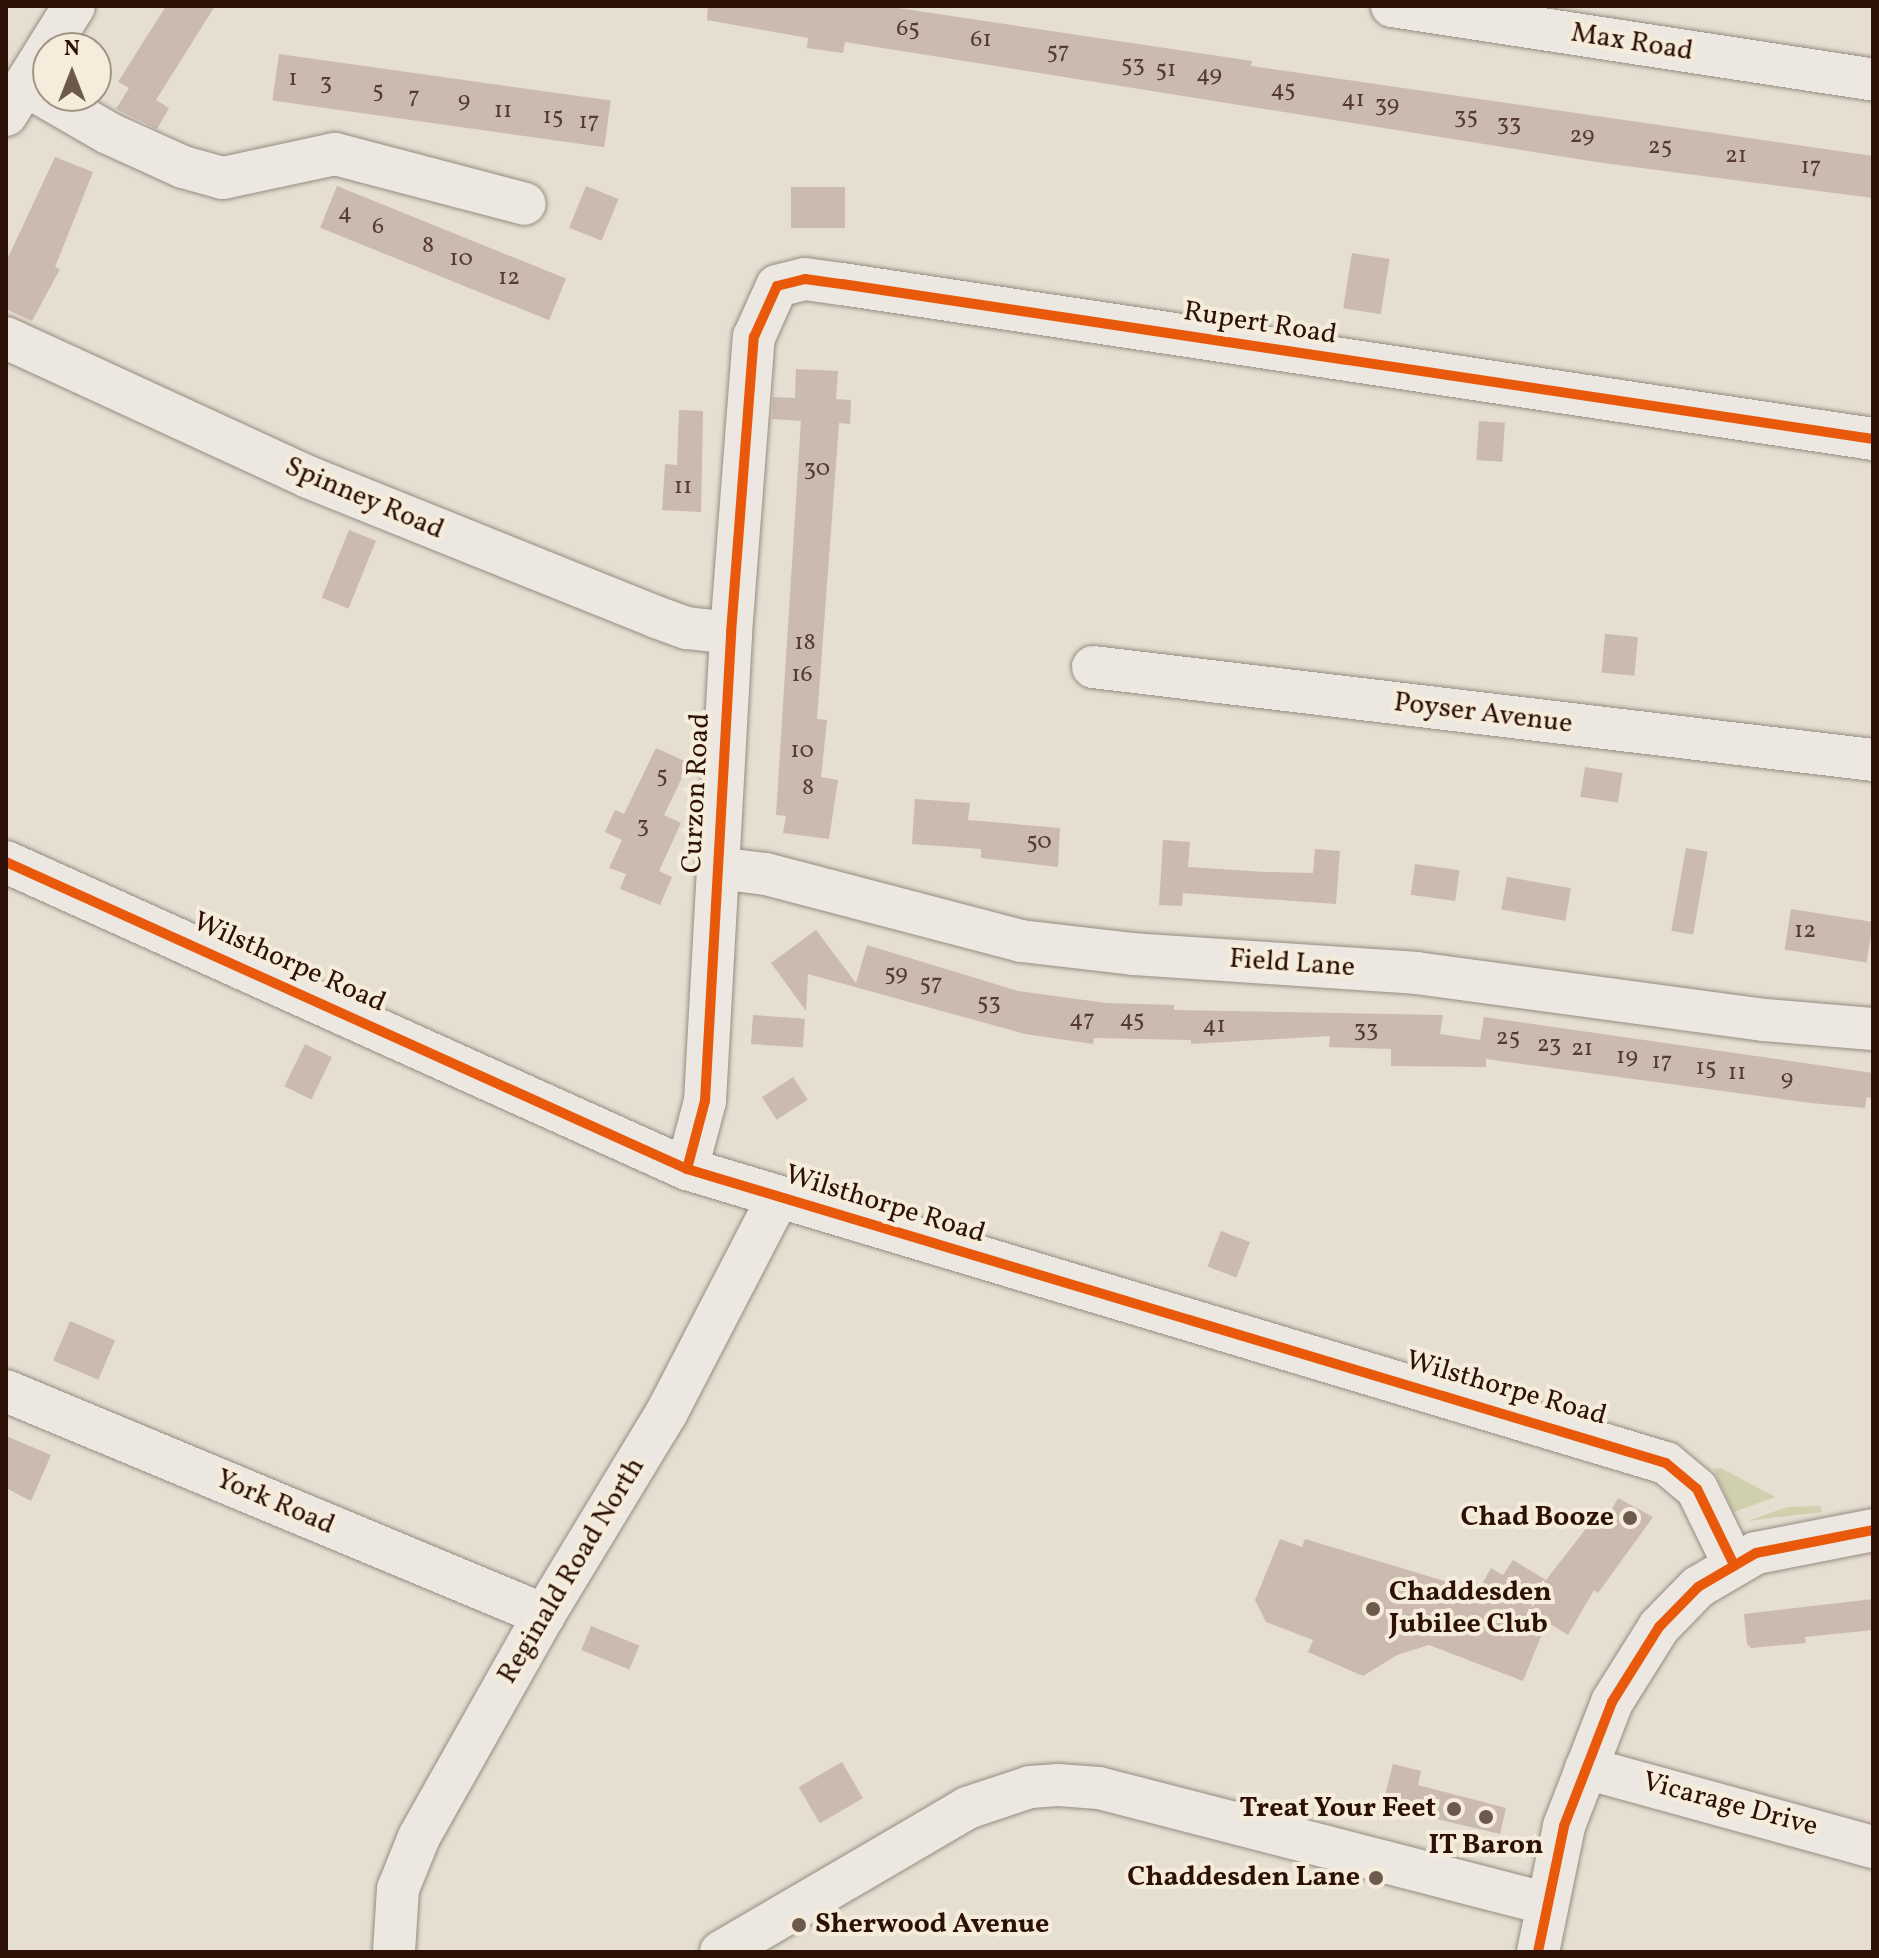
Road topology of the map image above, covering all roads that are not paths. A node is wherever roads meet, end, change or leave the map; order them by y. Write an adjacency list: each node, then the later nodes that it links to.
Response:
1 (74, 6): 4 (street)
2 (1392, 6): 3 (street, Max Road)
3 (1873, 80)
4 (16, 100): 5 (street)
5 (525, 204)
6 (6, 338): 9 (street, Spinney Road)
7 (748, 418): 8 (street, Rupert Road); 9 (street, Curzon Road)
8 (1873, 439)
9 (731, 633): 13 (street, Curzon Road)
10 (1093, 667): 11 (street, Poyser Avenue)
11 (1873, 760)
12 (6, 862): 15 (street, Wilsthorpe Road)
13 (717, 868): 14 (street, Field Lane); 15 (street, Curzon Road)
14 (1873, 1029)
15 (687, 1169): 16 (street, Wilsthorpe Road)
16 (778, 1198): 19 (street, Wilsthorpe Road); 20 (street, Reginald Road North)
17 (6, 1391): 20 (street, York Road)
18 (1873, 1530): 19 (street)
19 (1734, 1565): 21 (street)
20 (544, 1615): 24 (street, Reginald Road North)
21 (1586, 1768): 22 (street, Vicarage Drive); 23 (street)
22 (1873, 1847)
23 (1545, 1903): 25 (street); 26 (street)
24 (394, 1952)
25 (721, 1952)
26 (1538, 1952)

